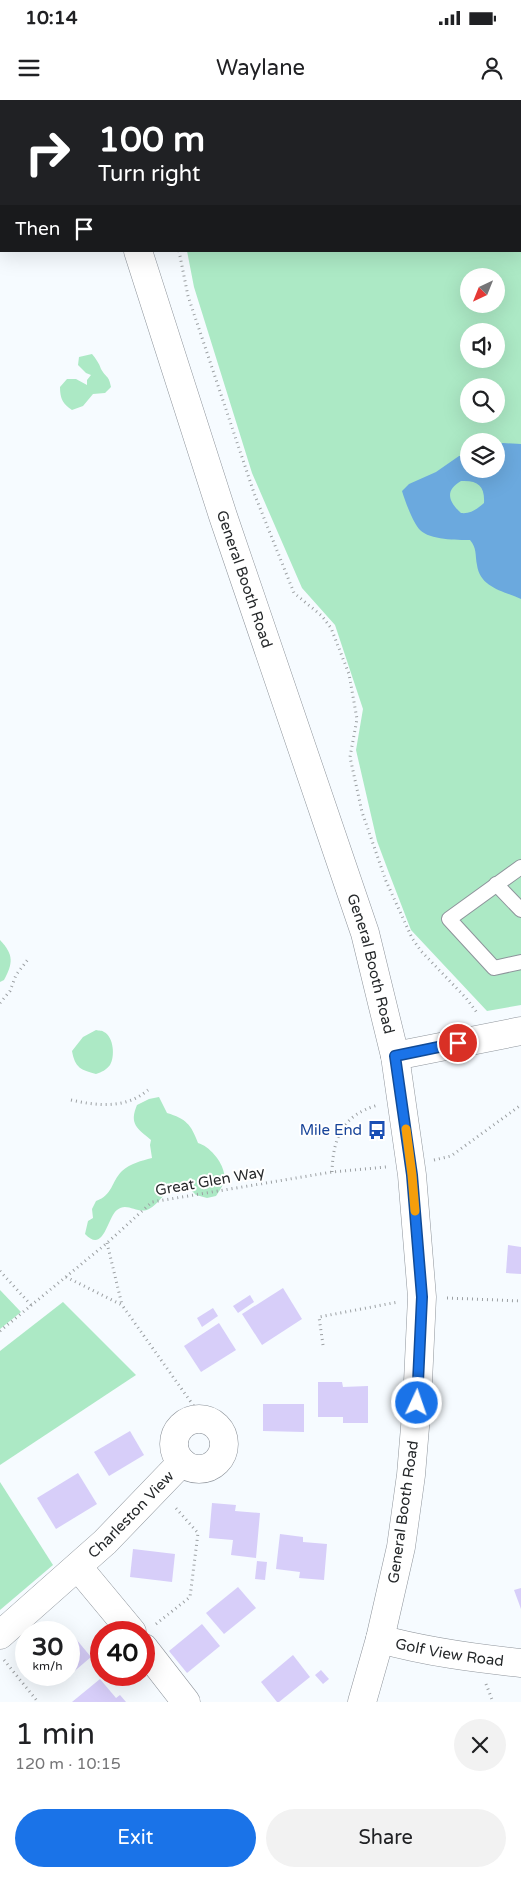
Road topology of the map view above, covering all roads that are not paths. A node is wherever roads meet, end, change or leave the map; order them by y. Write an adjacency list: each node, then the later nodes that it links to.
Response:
1 (138, 252): 7 (street, General Booth Road)
2 (521, 867): 3 (lane)
3 (496, 884): 4 (lane); 5 (lane)
4 (521, 910)
5 (521, 962)
6 (508, 1034): 7 (street)
7 (395, 1056): 12 (street, General Booth Road)
8 (182, 1462): 8 (street, Charleston View); 9 (street, Charleston View)
9 (78, 1567): 10 (street, Charleston View); 11 (street, Charleston View)
10 (128, 1621)
11 (0, 1635)
12 (380, 1639): 14 (street, Golf View Road); 16 (street, General Booth Road)
13 (155, 1656): 15 (street, Charleston View)
14 (521, 1663)
15 (186, 1702)
16 (362, 1702)

